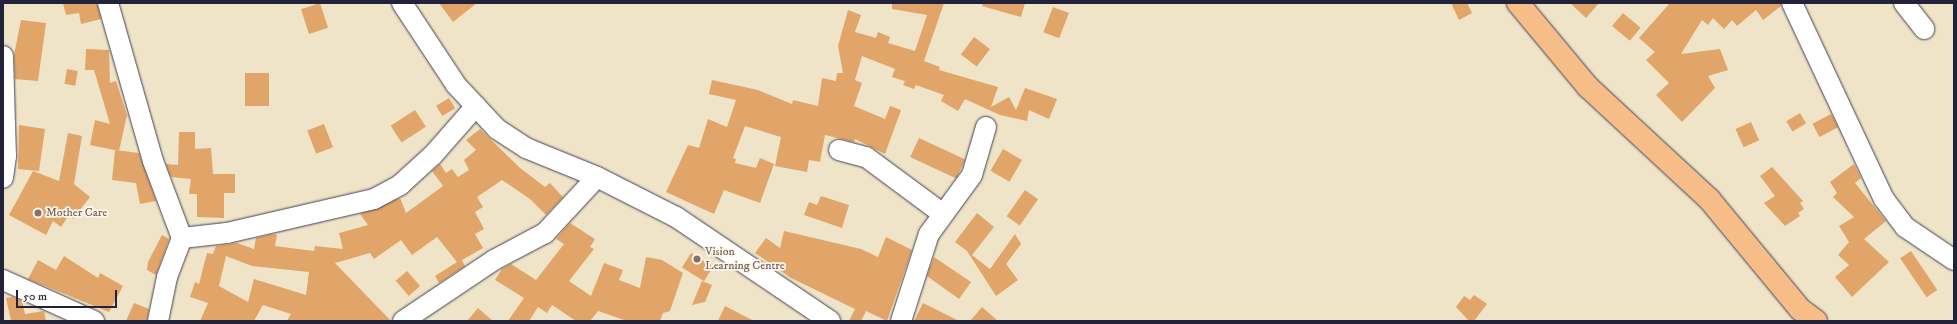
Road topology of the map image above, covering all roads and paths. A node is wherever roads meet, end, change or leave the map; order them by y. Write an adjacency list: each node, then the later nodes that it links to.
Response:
1 (108, 3): 14 (street)
2 (402, 3): 8 (street)
3 (1518, 3): 22 (main road)
4 (1792, 3): 15 (street)
5 (1904, 3): 6 (street)
6 (1924, 29)
7 (3, 56): 12 (street)
8 (476, 106): 11 (street); 14 (street)
9 (986, 127): 13 (street)
10 (839, 150): 13 (street)
11 (597, 177): 19 (street); 20 (street)
12 (3, 178)
13 (943, 214): 21 (street)
14 (182, 238): 18 (street)
15 (1954, 260)
16 (3, 280): 17 (street)
17 (94, 321)
18 (158, 321)
19 (403, 321)
20 (830, 321)
21 (901, 321)
22 (1816, 321)

